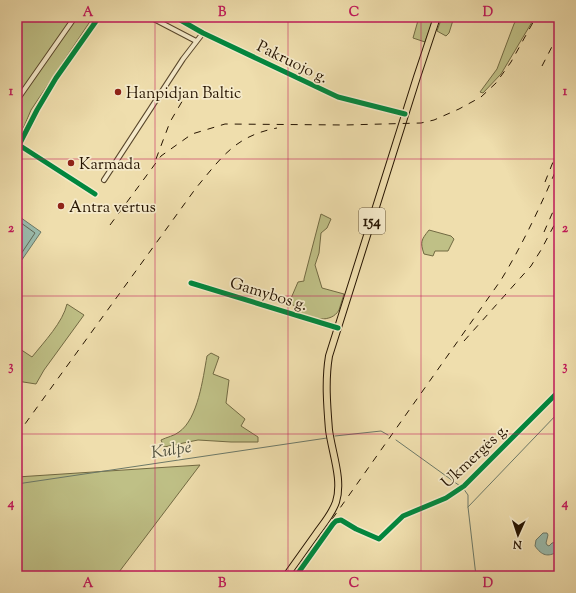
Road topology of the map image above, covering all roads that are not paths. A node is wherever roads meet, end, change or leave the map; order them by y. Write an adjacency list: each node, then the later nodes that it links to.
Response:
1 (75, 17): 8 (street)
2 (99, 17): 10 (street)
3 (150, 17): 7 (street)
4 (175, 17): 6 (street, Pakruojo g.)
5 (437, 17): 9 (main road, 154)
6 (203, 32): 7 (street); 9 (street, Pakruojo g.)
7 (196, 41): 11 (street)
8 (17, 100)
9 (405, 114): 14 (main road, 154)
10 (18, 146): 12 (street)
11 (104, 180)
12 (95, 194)
13 (191, 283): 14 (street, Gamybos g.)
14 (338, 328): 16 (main road, 154)
15 (559, 391): 17 (street, Ukmergės g.)
16 (286, 576)
17 (296, 576)

